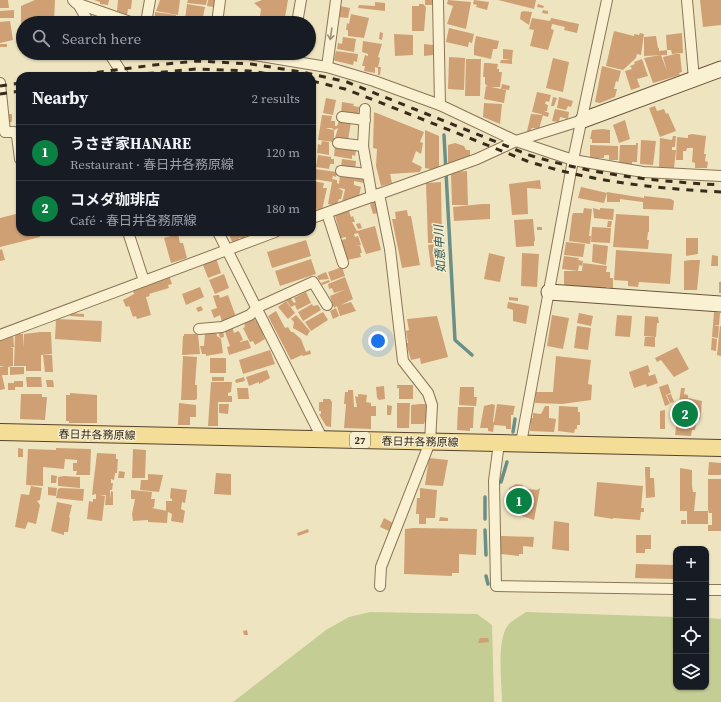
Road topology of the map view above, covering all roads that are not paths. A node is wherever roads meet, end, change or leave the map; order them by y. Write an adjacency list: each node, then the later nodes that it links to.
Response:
1 (150, 0): 11 (street)
2 (220, 0): 12 (street)
3 (301, 0): 13 (street)
4 (336, 0): 16 (street, one-way to 16)
5 (438, 0): 21 (street)
6 (607, 0): 25 (street)
7 (687, 0): 19 (street)
8 (76, 1): 9 (street); 10 (street)
9 (85, 16)
10 (114, 16)
11 (147, 16)
12 (218, 16)
13 (298, 16)
14 (114, 60): 18 (street)
15 (302, 60): 16 (street)
16 (327, 67): 21 (street)
17 (721, 69): 19 (street)
18 (121, 72)
19 (694, 79): 25 (street)
20 (0, 83): 26 (street)
21 (440, 105): 28 (street)
22 (365, 109): 24 (street)
23 (342, 117): 24 (street)
24 (364, 120): 30 (street)
25 (583, 120): 28 (street); 31 (street)
26 (2, 133): 27 (street)
27 (16, 135)
28 (516, 141): 31 (street); 35 (street)
29 (338, 143): 30 (street)
30 (363, 146): 33 (street)
31 (574, 160): 34 (street); 44 (street)
32 (341, 171): 33 (street)
33 (367, 174): 35 (street)
34 (721, 176)
35 (375, 195): 36 (street); 52 (street)
36 (327, 213): 37 (street); 42 (street)
37 (316, 217)
38 (129, 236): 43 (street)
39 (220, 236): 41 (street)
40 (264, 236): 41 (street)
41 (228, 249): 43 (street); 47 (street)
42 (343, 263)
43 (144, 281): 49 (street)
44 (549, 292): 45 (street); 54 (street)
45 (721, 304)
46 (327, 305): 47 (street)
47 (258, 308): 48 (street); 51 (street)
48 (199, 329)
49 (0, 335)
50 (0, 432): 51 (main road, 春日井各務原線 / 27)
51 (323, 440): 52 (main road, 春日井各務原線 / 27)
52 (430, 442): 53 (main road, 春日井各務原線 / 27); 56 (street)
53 (499, 443): 54 (main road, 春日井各務原線 / 27); 57 (street)
54 (521, 443): 55 (main road, 春日井各務原線 / 27)
55 (721, 448)
56 (380, 586)
57 (673, 589)
58 (709, 590): 59 (street)
59 (721, 590)

